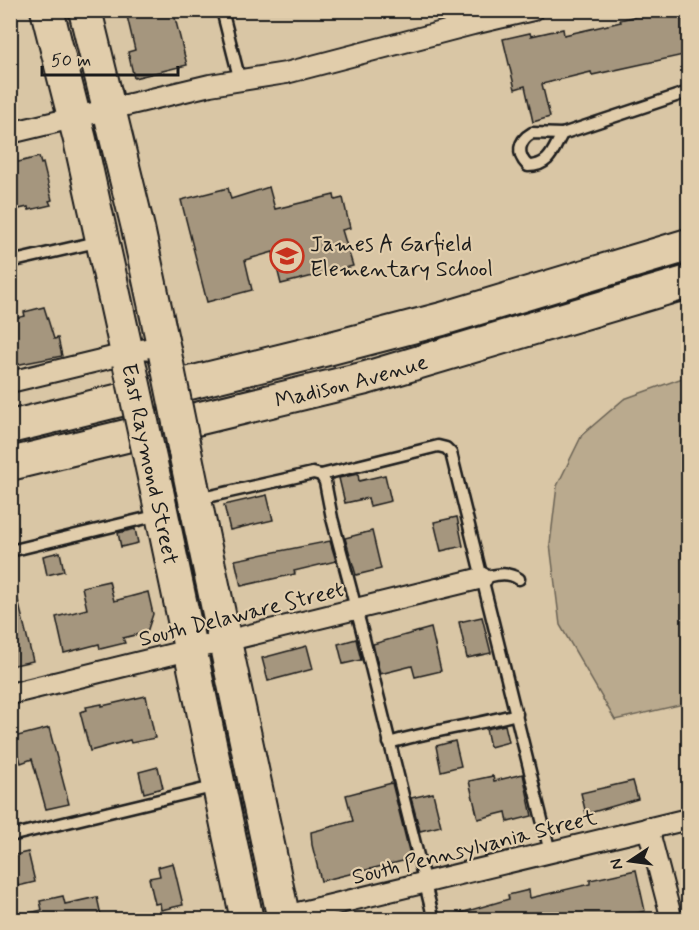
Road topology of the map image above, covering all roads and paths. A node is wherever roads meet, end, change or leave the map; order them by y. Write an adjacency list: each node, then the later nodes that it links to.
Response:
1 (47, 10): 8 (main road, East Raymond Street)
2 (85, 10): 7 (main road, East Raymond Street)
3 (222, 10): 5 (lane)
4 (533, 10): 5 (street)
5 (240, 81): 7 (street)
6 (688, 92): 10 (lane)
7 (109, 110): 8 (street); 15 (main road, East Raymond Street)
8 (74, 118): 9 (street); 11 (main road, East Raymond Street)
9 (10, 133)
10 (562, 134)
11 (102, 240): 13 (lane); 16 (main road, East Raymond Street)
12 (688, 245): 18 (main road, Madison Avenue)
13 (10, 262)
14 (688, 282): 19 (main road, Madison Avenue)
15 (164, 350): 16 (street); 21 (main road, East Raymond Street, bridge)
16 (128, 358): 17 (street); 22 (main road, East Raymond Street, bridge)
17 (10, 382)
18 (10, 427)
19 (10, 464)
20 (321, 474): 21 (lane); 24 (lane); 26 (lane)
21 (194, 493): 27 (main road, East Raymond Street)
22 (160, 503): 23 (lane); 28 (main road, East Raymond Street)
23 (10, 551)
24 (482, 578): 25 (lane); 26 (street, South Delaware Street); 30 (lane)
25 (519, 579)
26 (356, 609): 27 (street, South Delaware Street); 31 (lane)
27 (225, 642): 28 (street, South Delaware Street); 38 (main road, East Raymond Street)
28 (190, 650): 29 (street, South Delaware Street); 32 (main road, East Raymond Street)
29 (10, 694)
30 (517, 714): 31 (lane); 36 (lane)
31 (389, 743): 37 (lane)
32 (218, 786): 35 (lane); 39 (main road, East Raymond Street)
33 (688, 819): 34 (street, South Pennsylvania Street)
34 (648, 828): 36 (street, South Pennsylvania Street); 41 (street)
35 (10, 836)
36 (550, 852): 37 (street, South Pennsylvania Street)
37 (424, 882): 38 (street, South Pennsylvania Street); 40 (lane)
38 (279, 918)
39 (247, 920)
40 (434, 920)
41 (672, 920)

